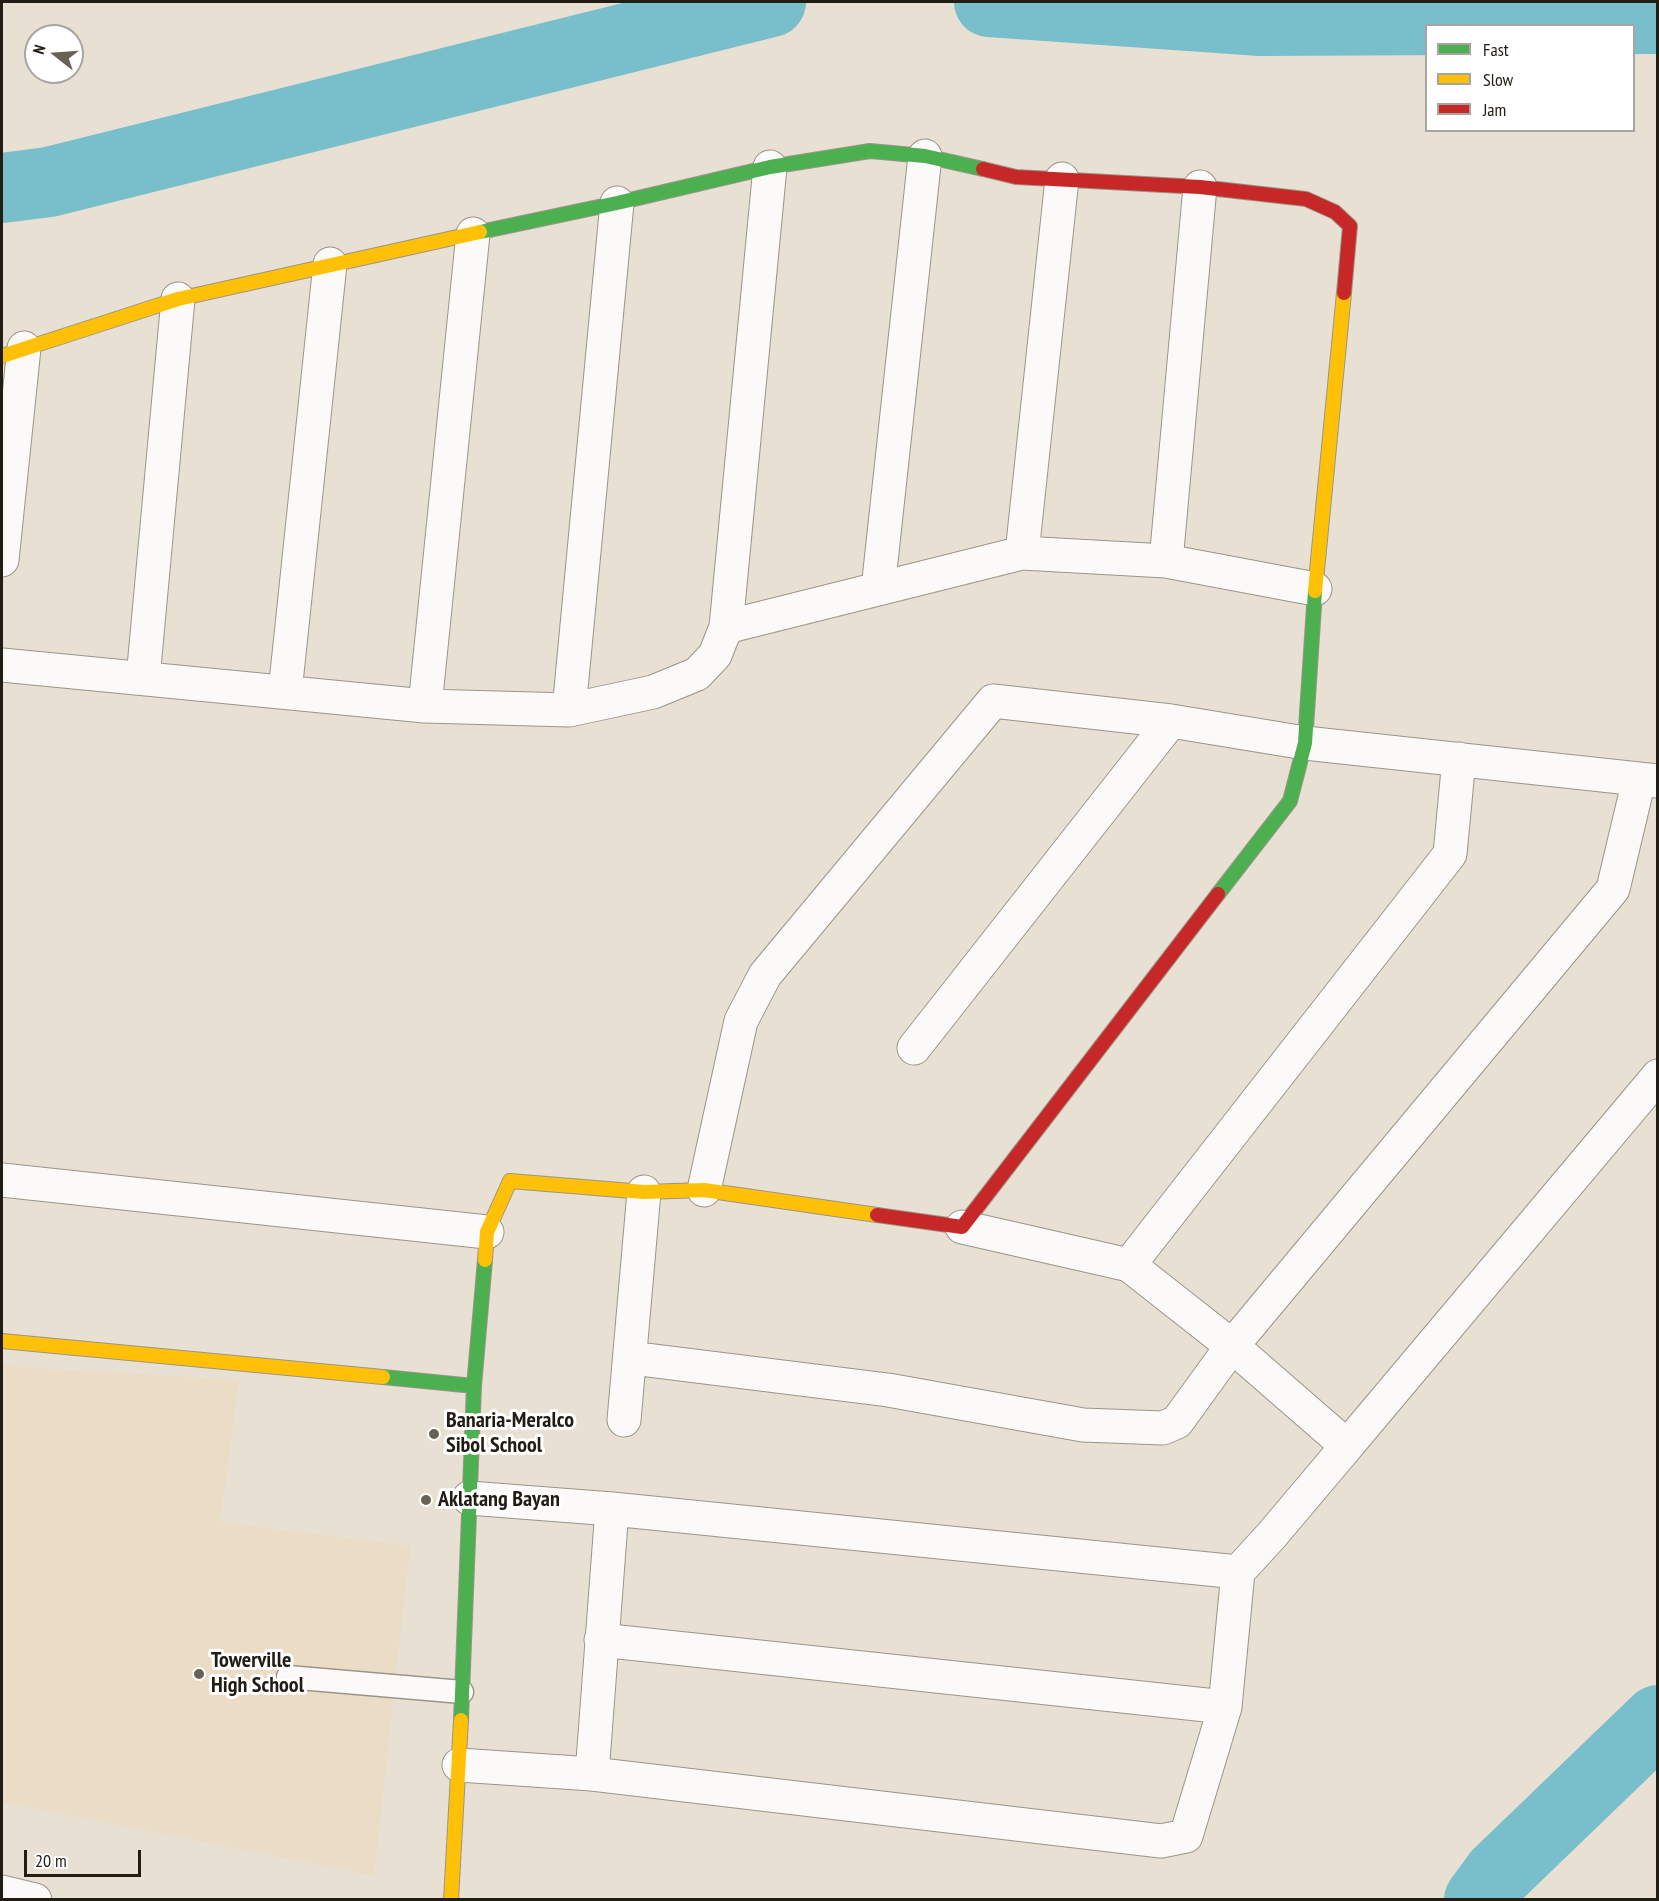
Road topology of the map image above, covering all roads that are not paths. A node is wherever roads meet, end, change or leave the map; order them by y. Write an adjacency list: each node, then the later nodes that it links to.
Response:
1 (925, 156): 2 (street); 3 (street); 13 (street)
2 (770, 167): 5 (street); 15 (street)
3 (1062, 179): 4 (street); 10 (street)
4 (1200, 187): 12 (street); 14 (street)
5 (617, 203): 6 (street); 20 (street)
6 (473, 234): 7 (street); 19 (street)
7 (330, 264): 8 (street); 18 (street)
8 (178, 299): 9 (street); 17 (street)
9 (13, 352): 11 (street)
10 (1022, 553): 12 (street); 13 (street)
11 (2, 560)
12 (1166, 561): 14 (street)
13 (878, 589): 15 (street)
14 (1315, 589): 22 (street)
15 (726, 627): 20 (street)
16 (2, 665): 17 (street)
17 (143, 678): 18 (street)
18 (285, 692): 19 (street)
19 (425, 706): 20 (street)
20 (569, 710)
21 (1171, 721): 22 (street); 25 (street); 28 (street)
22 (1305, 743): 23 (street); 30 (street)
23 (1459, 759): 24 (street); 32 (street)
24 (1648, 781): 34 (street)
25 (914, 1048)
26 (1658, 1076): 38 (street)
27 (2, 1180): 31 (street)
28 (704, 1190): 29 (street); 30 (street)
29 (644, 1192): 31 (street); 35 (street)
30 (962, 1227): 32 (street)
31 (487, 1232): 36 (street)
32 (1129, 1265): 34 (street)
33 (2, 1341): 36 (street)
34 (1232, 1346): 35 (street); 38 (street)
35 (631, 1358): 37 (street)
36 (474, 1386): 39 (street)
37 (624, 1420)
38 (1347, 1446): 41 (street)
39 (469, 1498): 40 (street); 44 (street)
40 (612, 1509): 41 (street); 42 (street)
41 (1238, 1572): 45 (street)
42 (601, 1640): 45 (street); 47 (street)
43 (288, 1677): 44 (lane)
44 (462, 1692): 46 (street)
45 (1225, 1707): 47 (street)
46 (459, 1765): 47 (street); 50 (street)
47 (591, 1774)
48 (2, 1892): 49 (street)
49 (35, 1899)
50 (451, 1899)

